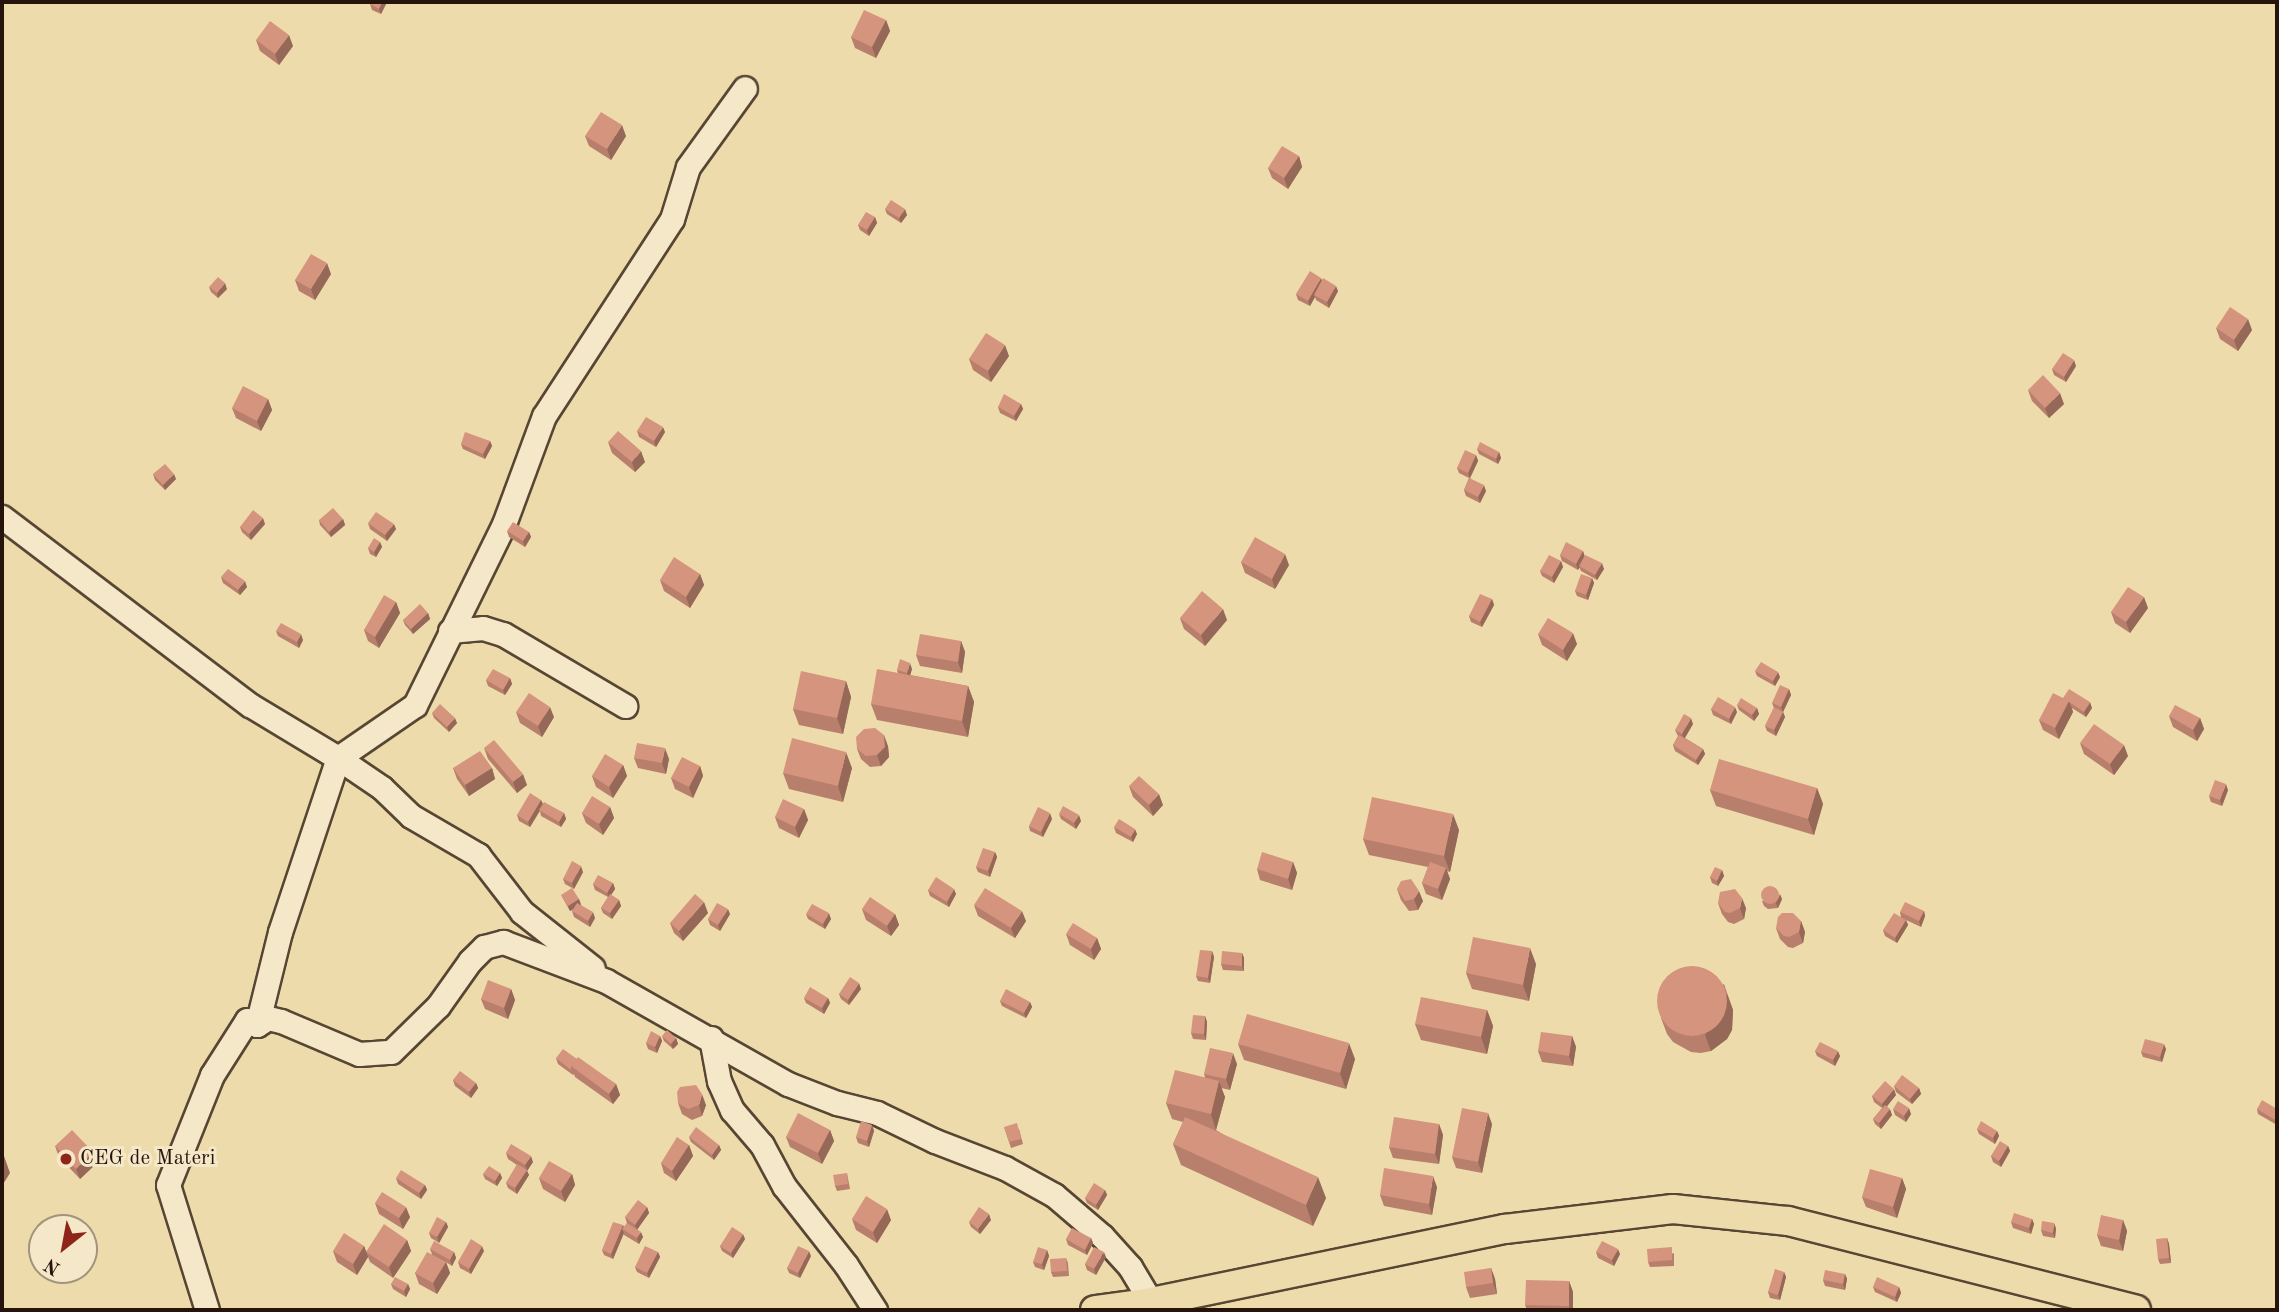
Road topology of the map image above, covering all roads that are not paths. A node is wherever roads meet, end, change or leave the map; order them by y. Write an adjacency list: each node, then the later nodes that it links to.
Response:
1 (745, 88): 3 (street)
2 (2, 517): 5 (street)
3 (450, 631): 4 (street); 5 (street)
4 (625, 706)
5 (338, 758): 6 (street); 7 (street)
6 (606, 981): 7 (street); 8 (street)
7 (257, 1025): 10 (street)
8 (711, 1038): 9 (street); 11 (street)
9 (1151, 1302): 12 (main road); 13 (main road)
10 (207, 1310)
11 (875, 1310)
12 (1095, 1310)
13 (2136, 1310)

